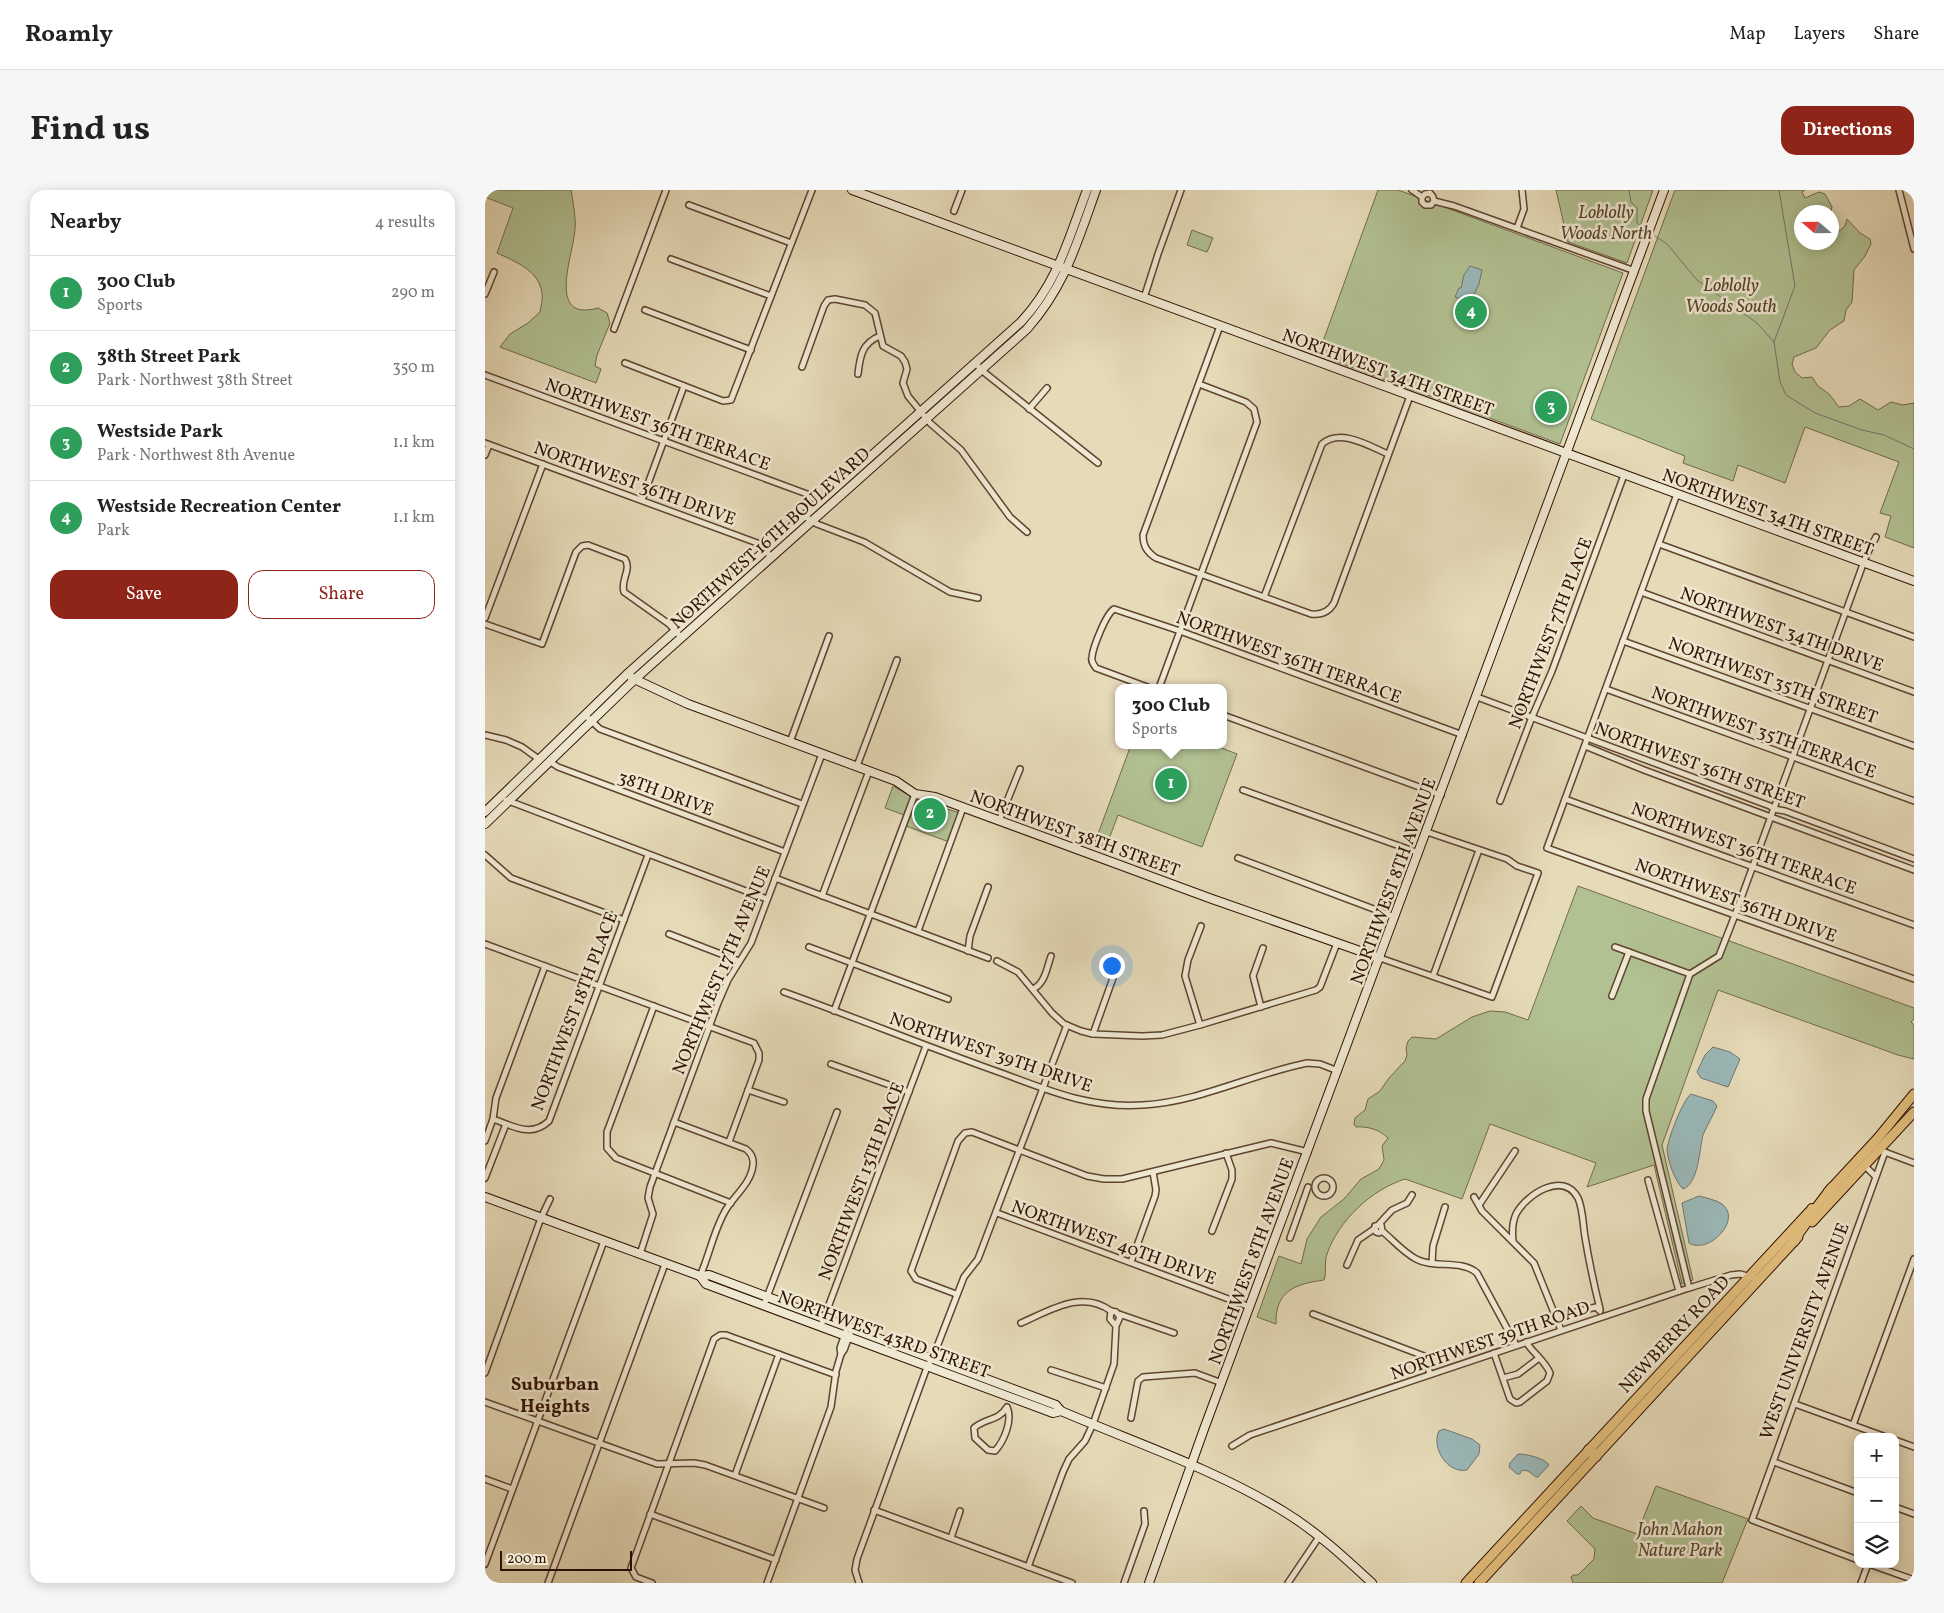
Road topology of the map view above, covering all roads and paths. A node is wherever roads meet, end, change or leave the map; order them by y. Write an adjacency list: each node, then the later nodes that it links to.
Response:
1 (666, 190): 30 (street)
2 (810, 190): 19 (street)
3 (852, 190): 22 (main road, NORTHWEST 34TH STREET)
4 (962, 190): 16 (street)
5 (1087, 190): 22 (main road)
6 (1096, 190): 22 (main road)
7 (1181, 190): 27 (street)
8 (1411, 190): 13 (street)
9 (1522, 190): 17 (street)
10 (1665, 190): 23 (main road, NORTHWEST 8TH AVENUE)
11 (1899, 190): 18 (street)
12 (1430, 192): 13 (street); 14 (street)
13 (1422, 196): 14 (street)
14 (1433, 201): 17 (street)
15 (689, 205): 19 (street)
16 (954, 211)
17 (1517, 228): 23 (street)
18 (1912, 234): 20 (street)
19 (791, 244): 26 (street)
20 (1914, 249)
21 (671, 259): 26 (street)
22 (1063, 268): 27 (main road, NORTHWEST 34TH STREET); 34 (main road, NORTHWEST 16TH BOULEVARD); 36 (main road, NORTHWEST 16TH BOULEVARD)
23 (1635, 271): 47 (main road, NORTHWEST 8TH AVENUE)
24 (494, 272): 25 (street)
25 (485, 294)
26 (771, 296): 32 (street)
27 (1144, 298): 29 (main road, NORTHWEST 34TH STREET)
28 (645, 310): 32 (street)
29 (1220, 326): 39 (street); 42 (main road, NORTHWEST 34TH STREET)
30 (614, 329)
31 (880, 336): 35 (street); 37 (street); 44 (street)
32 (751, 350): 40 (street)
33 (625, 363): 40 (street)
34 (975, 363): 36 (street); 44 (main road, NORTHWEST 16TH BOULEVARD)
35 (802, 367)
36 (982, 371): 43 (street); 44 (main road, NORTHWEST 16TH BOULEVARD)
37 (858, 374)
38 (485, 375): 45 (street, NORTHWEST 36TH TERRACE)
39 (1199, 384): 63 (street); 63 (street)
40 (684, 386): 45 (street)
41 (1047, 388): 43 (street)
42 (1410, 396): 47 (main road, NORTHWEST 34TH STREET); 48 (street)
43 (1029, 409): 51 (street)
44 (923, 415): 55 (main road, NORTHWEST 16TH BOULEVARD); 56 (main road, NORTHWEST 16TH BOULEVARD); 57 (street)
45 (663, 441): 54 (street); 55 (street, NORTHWEST 36TH TERRACE)
46 (487, 444): 49 (street); 50 (street, NORTHWEST 36TH DRIVE)
47 (1566, 453): 52 (main road, NORTHWEST 34TH STREET); 84 (main road, NORTHWEST 8TH AVENUE)
48 (1388, 454): 66 (street); 66 (street)
49 (485, 455)
50 (543, 464): 54 (street, NORTHWEST 36TH DRIVE); 69 (street)
51 (1098, 464)
52 (1624, 475): 53 (main road, NORTHWEST 34TH STREET); 88 (street, NORTHWEST 7TH PLACE)
53 (1677, 494): 59 (street); 62 (main road, NORTHWEST 34TH STREET)
54 (642, 500): 60 (street, NORTHWEST 36TH DRIVE)
55 (819, 502): 56 (main road, NORTHWEST 16TH BOULEVARD)
56 (808, 519): 60 (main road, NORTHWEST 16TH BOULEVARD); 61 (main road, NORTHWEST 16TH BOULEVARD); 67 (street)
57 (1027, 532)
58 (1876, 536): 62 (street)
59 (1659, 544): 65 (street); 68 (street)
60 (765, 551): 61 (street, NORTHWEST 36TH DRIVE); 72 (main road, NORTHWEST 16TH BOULEVARD)
61 (771, 557): 72 (main road, NORTHWEST 16TH BOULEVARD)
62 (1864, 563): 64 (main road, NORTHWEST 34TH STREET); 68 (street)
63 (1201, 574): 66 (street); 71 (street)
64 (1914, 581)
65 (1641, 592): 75 (street); 77 (street, NORTHWEST 34TH DRIVE)
66 (1264, 597)
67 (978, 598)
68 (1846, 612): 74 (street); 77 (street)
69 (485, 618)
70 (485, 624): 72 (street)
71 (1180, 631): 80 (street, NORTHWEST 36TH TERRACE); 81 (street); 91 (street, NORTHWEST 36TH TERRACE)
72 (679, 634): 78 (main road, NORTHWEST 16TH BOULEVARD); 79 (main road, NORTHWEST 16TH BOULEVARD)
73 (829, 636): 93 (street)
74 (1914, 637)
75 (1623, 641): 82 (street); 85 (street, NORTHWEST 35TH STREET)
76 (897, 660): 100 (street)
77 (1828, 661): 83 (street, NORTHWEST 34TH DRIVE); 85 (street)
78 (626, 675): 79 (main road, NORTHWEST 38TH STREET); 86 (main road, NORTHWEST 16TH BOULEVARD)
79 (634, 680): 89 (main road, NORTHWEST 16TH BOULEVARD); 93 (main road, NORTHWEST 38TH STREET)
80 (1139, 684)
81 (1160, 684)
82 (1605, 689): 92 (street); 97 (street, NORTHWEST 35TH TERRACE)
83 (1914, 692)
84 (1477, 697): 88 (street, NORTHWEST 36TH STREET); 91 (main road, NORTHWEST 8TH AVENUE)
85 (1811, 709): 95 (street, NORTHWEST 35TH STREET); 97 (street)
86 (585, 715): 89 (street); 98 (main road, NORTHWEST 16TH BOULEVARD)
87 (1227, 716): 105 (street)
88 (1532, 717): 92 (street, NORTHWEST 36TH STREET); 108 (street, NORTHWEST 7TH PLACE)
89 (592, 720): 99 (main road, NORTHWEST 16TH BOULEVARD); 110 (street)
90 (485, 735): 98 (street)
91 (1463, 735): 105 (main road, NORTHWEST 8TH AVENUE)
92 (1587, 738): 94 (street); 112 (street, NORTHWEST 36TH STREET)
93 (790, 742): 96 (main road, NORTHWEST 38TH STREET)
94 (1585, 746): 106 (street); 114 (street)
95 (1914, 746)
96 (822, 754): 100 (main road, NORTHWEST 38TH STREET); 110 (street, NORTHWEST 17TH AVENUE)
97 (1793, 757): 109 (street, NORTHWEST 35TH TERRACE); 112 (street)
98 (539, 760): 99 (street, 38TH DRIVE); 107 (main road, NORTHWEST 16TH BOULEVARD)
99 (549, 761): 107 (main road, NORTHWEST 16TH BOULEVARD); 121 (street, 38TH DRIVE)
100 (857, 766): 102 (main road, NORTHWEST 38TH STREET)
101 (1020, 769): 115 (street)
102 (869, 770): 104 (main road, NORTHWEST 38TH STREET); 131 (street)
103 (1243, 790): 122 (street)
104 (915, 794): 111 (main road, NORTHWEST 38TH STREET); 133 (street)
105 (1441, 795): 117 (main road, NORTHWEST 8TH AVENUE)
106 (1565, 798): 127 (street, NORTHWEST 36TH TERRACE); 134 (street, NORTHWEST 36TH DRIVE)
107 (504, 799): 113 (main road, NORTHWEST 16TH BOULEVARD); 116 (main road, NORTHWEST 16TH BOULEVARD); 124 (street)
108 (1500, 801)
109 (1914, 801)
110 (802, 804): 121 (street, NORTHWEST 17TH AVENUE)
111 (963, 808): 115 (main road, NORTHWEST 38TH STREET); 139 (street)
112 (1774, 809): 114 (street); 118 (street, NORTHWEST 36TH STREET)
113 (485, 812)
114 (1771, 816): 120 (street); 127 (street)
115 (999, 821): 141 (main road, NORTHWEST 38TH STREET)
116 (485, 824)
117 (1427, 832): 119 (street); 122 (main road, NORTHWEST 8TH AVENUE)
118 (1869, 842): 120 (street); 126 (street, NORTHWEST 36TH STREET)
119 (1479, 850): 156 (street); 156 (street, NORTHWEST 38TH STREET)
120 (1865, 851): 128 (street)
121 (785, 852): 129 (street, NORTHWEST 17TH AVENUE)
122 (1419, 854): 135 (main road, NORTHWEST 8TH AVENUE)
123 (485, 855): 136 (street)
124 (648, 855): 132 (street); 136 (street, NORTHWEST 18TH PLACE)
125 (1238, 858): 135 (street)
126 (1914, 859)
127 (1753, 866): 134 (street); 137 (street, NORTHWEST 36TH TERRACE)
128 (1914, 870)
129 (775, 878): 131 (street); 132 (street, NORTHWEST 17TH AVENUE)
130 (988, 887): 146 (street)
131 (823, 896): 133 (street)
132 (767, 899): 151 (street, NORTHWEST 17TH AVENUE)
133 (871, 913): 139 (street); 153 (street)
134 (1735, 915): 155 (street); 158 (street, NORTHWEST 36TH DRIVE)
135 (1395, 917): 150 (main road, NORTHWEST 8TH AVENUE)
136 (624, 920): 159 (street, NORTHWEST 18TH PLACE)
137 (1914, 925)
138 (1201, 926): 168 (street)
139 (918, 931): 146 (street)
140 (669, 934): 151 (street)
141 (1337, 943): 150 (main road, NORTHWEST 38TH STREET); 165 (street)
142 (485, 944): 154 (street)
143 (809, 947): 153 (street)
144 (1615, 947): 147 (street)
145 (1263, 948): 165 (street)
146 (968, 951): 149 (street)
147 (1629, 952): 155 (street); 162 (street)
148 (1051, 956): 160 (street)
149 (988, 958)
150 (1380, 958): 156 (street, NORTHWEST 38TH STREET); 173 (main road, NORTHWEST 8TH AVENUE)
151 (739, 961): 169 (street, NORTHWEST 17TH AVENUE)
152 (997, 961): 160 (street)
153 (852, 964): 163 (street); 166 (street)
154 (545, 966): 159 (street); 181 (street)
155 (1690, 974): 227 (street)
156 (1433, 976)
157 (1113, 978): 170 (street)
158 (1914, 979)
159 (599, 986): 164 (street); 183 (street, NORTHWEST 18TH PLACE)
160 (1033, 988): 167 (street)
161 (784, 992): 166 (street, NORTHWEST 39TH DRIVE)
162 (1612, 996)
163 (948, 999)
164 (654, 1006): 169 (street); 194 (street)
165 (1261, 1008): 168 (street)
166 (834, 1011): 171 (street, NORTHWEST 39TH DRIVE)
167 (1067, 1025): 170 (street); 174 (street)
168 (1200, 1025): 170 (street)
169 (709, 1026): 175 (street); 182 (street, NORTHWEST 17TH AVENUE)
170 (1093, 1034)
171 (926, 1046): 174 (street, NORTHWEST 39TH DRIVE); 176 (street, NORTHWEST 13TH PLACE)
172 (831, 1064): 176 (street)
173 (1338, 1071): 174 (street, NORTHWEST 39TH DRIVE); 189 (main road, NORTHWEST 8TH AVENUE)
174 (1043, 1088): 187 (street)
175 (749, 1090): 178 (street); 185 (street)
176 (909, 1092): 238 (street, NORTHWEST 13TH PLACE)
177 (1914, 1094): 186 (main road, NEWBERRY ROAD)
178 (783, 1102)
179 (837, 1112): 230 (street)
180 (1914, 1112): 186 (main road, WEST UNIVERSITY AVENUE)
181 (493, 1119): 183 (street, NORTHWEST 18TH PLACE); 184 (street)
182 (674, 1122): 185 (street); 194 (street, NORTHWEST 17TH AVENUE)
183 (506, 1124): 196 (street)
184 (485, 1140)
185 (729, 1142): 204 (street)
186 (1878, 1149): 191 (street); 192 (main road, NEWBERRY ROAD); 195 (street, WEST UNIVERSITY AVENUE); 199 (main road, NEWBERRY ROAD)
187 (1019, 1150): 193 (street); 207 (street); 229 (street)
188 (1515, 1151): 205 (street)
189 (1308, 1152): 190 (street); 198 (main road, NORTHWEST 8TH AVENUE)
190 (1226, 1153): 193 (street); 212 (street)
191 (1914, 1163)
192 (1864, 1165): 195 (street); 208 (main road, NEWBERRY ROAD)
193 (1153, 1172): 220 (street)
194 (655, 1173): 204 (street); 218 (street, NORTHWEST 17TH AVENUE)
195 (1875, 1176): 259 (street, WEST UNIVERSITY AVENUE)
196 (485, 1178)
197 (1648, 1180): 228 (street)
198 (1297, 1183): 214 (street); 231 (main road, NORTHWEST 8TH AVENUE)
199 (1832, 1188): 208 (highway)
200 (1412, 1195): 210 (street)
201 (485, 1197): 209 (main road, NORTHWEST 43RD STREET)
202 (1474, 1197): 205 (street)
203 (550, 1199): 209 (street)
204 (731, 1203): 224 (street)
205 (1479, 1205): 216 (street)
206 (1445, 1207): 221 (street)
207 (997, 1213): 220 (street, NORTHWEST 40TH DRIVE); 229 (street)
208 (1814, 1214): 217 (highway); 225 (main road, NEWBERRY ROAD)
209 (541, 1218): 215 (main road, NORTHWEST 43RD STREET); 251 (street)
210 (1379, 1224): 211 (street); 213 (street)
211 (1374, 1229): 213 (street); 223 (street)
212 (1211, 1231)
213 (1382, 1231): 221 (street)
214 (1290, 1238)
215 (603, 1241): 218 (main road, NORTHWEST 43RD STREET); 262 (street)
216 (1513, 1241): 232 (street); 237 (street)
217 (1794, 1241): 226 (main road, NEWBERRY ROAD)
218 (640, 1254): 222 (main road, NORTHWEST 43RD STREET)
219 (1914, 1259): 264 (street)
220 (1131, 1262): 231 (street, NORTHWEST 40TH DRIVE)
221 (1432, 1263): 245 (street)
222 (665, 1264): 224 (main road, NORTHWEST 43RD STREET); 267 (street)
223 (1347, 1266)
224 (700, 1276): 230 (main road, NORTHWEST 43RD STREET)
225 (1749, 1277): 226 (street, NORTHWEST 39TH ROAD); 227 (street, NORTHWEST 39TH ROAD); 270 (main road, NEWBERRY ROAD)
226 (1759, 1279): 270 (main road, NEWBERRY ROAD)
227 (1689, 1288): 228 (street, NORTHWEST 39TH ROAD)
228 (1679, 1291): 236 (street, NORTHWEST 39TH ROAD)
229 (956, 1294): 249 (street)
230 (766, 1302): 238 (main road, NORTHWEST 43RD STREET)
231 (1250, 1307): 255 (main road, NORTHWEST 8TH AVENUE)
232 (1599, 1309): 236 (street); 237 (street)
233 (1111, 1311): 234 (street); 239 (street); 240 (street)
234 (1119, 1314): 240 (street); 243 (street)
235 (1313, 1314): 252 (street)
236 (1602, 1316): 241 (street, NORTHWEST 39TH ROAD)
237 (1556, 1317): 241 (street)
238 (822, 1323): 242 (main road, NORTHWEST 43RD STREET)
239 (1021, 1323)
240 (1116, 1326): 256 (street)
241 (1561, 1330): 244 (street, NORTHWEST 39TH ROAD)
242 (848, 1332): 249 (main road, NORTHWEST 43RD STREET); 253 (street)
243 (1174, 1332)
244 (1526, 1342): 245 (street, NORTHWEST 39TH ROAD); 248 (street)
245 (1516, 1345): 246 (street, NORTHWEST 39TH ROAD)
246 (1494, 1352): 252 (street, NORTHWEST 39TH ROAD); 254 (street)
247 (779, 1354): 253 (street); 272 (street); 274 (street)
248 (1539, 1358): 254 (street); 254 (street)
249 (929, 1362): 257 (main road, NORTHWEST 43RD STREET); 281 (street)
250 (1051, 1370): 256 (street)
251 (485, 1373)
252 (1430, 1374): 269 (street, NORTHWEST 39TH ROAD)
253 (836, 1375): 278 (street)
254 (1503, 1378)
255 (1222, 1383): 261 (street); 273 (main road, NORTHWEST 8TH AVENUE)
256 (1106, 1388): 263 (street)
257 (1012, 1393): 260 (street); 263 (main road, NORTHWEST 43RD STREET)
258 (485, 1402): 262 (street)
259 (1795, 1404): 264 (street); 271 (street, WEST UNIVERSITY AVENUE)
260 (1007, 1408): 260 (street)
261 (1131, 1418)
262 (537, 1421): 267 (street); 276 (street)
263 (1093, 1424): 273 (main road, NORTHWEST 43RD STREET); 291 (street)
264 (1853, 1425): 265 (street)
265 (1875, 1433)
266 (1899, 1441): 268 (street)
267 (599, 1444): 272 (street); 295 (street)
268 (1913, 1445)
269 (1233, 1446)
270 (1592, 1453): 304 (main road, NEWBERRY ROAD); 305 (main road, NEWBERRY ROAD)
271 (1773, 1462): 277 (street); 288 (street, WEST UNIVERSITY AVENUE)
272 (667, 1464): 274 (street); 284 (street)
273 (1192, 1466): 286 (main road, NORTHWEST 43RD STREET); 301 (main road, NORTHWEST 8TH AVENUE)
274 (735, 1476): 278 (street)
275 (485, 1479): 276 (street)
276 (512, 1489): 290 (street)
277 (1854, 1492)
278 (798, 1499): 279 (street); 289 (street)
279 (824, 1508)
280 (1899, 1508): 285 (street)
281 (874, 1510): 287 (street); 298 (street)
282 (960, 1511): 287 (street)
283 (1144, 1512): 300 (street)
284 (650, 1514): 289 (street); 296 (street)
285 (1914, 1514)
286 (1319, 1537): 302 (street); 303 (main road, NORTHWEST 43RD STREET)
287 (951, 1538): 291 (street)
288 (1854, 1558)
289 (776, 1560): 297 (street)
290 (485, 1564)
291 (1028, 1567): 299 (street)
292 (1867, 1568): 306 (street)
293 (1880, 1568): 294 (street)
294 (1914, 1580)
295 (548, 1583)
296 (652, 1583)
297 (767, 1583)
298 (859, 1583)
299 (1072, 1583)
300 (1124, 1583)
301 (1149, 1583)
302 (1287, 1583)
303 (1372, 1583)
304 (1467, 1583)
305 (1479, 1583)
306 (1861, 1583)

